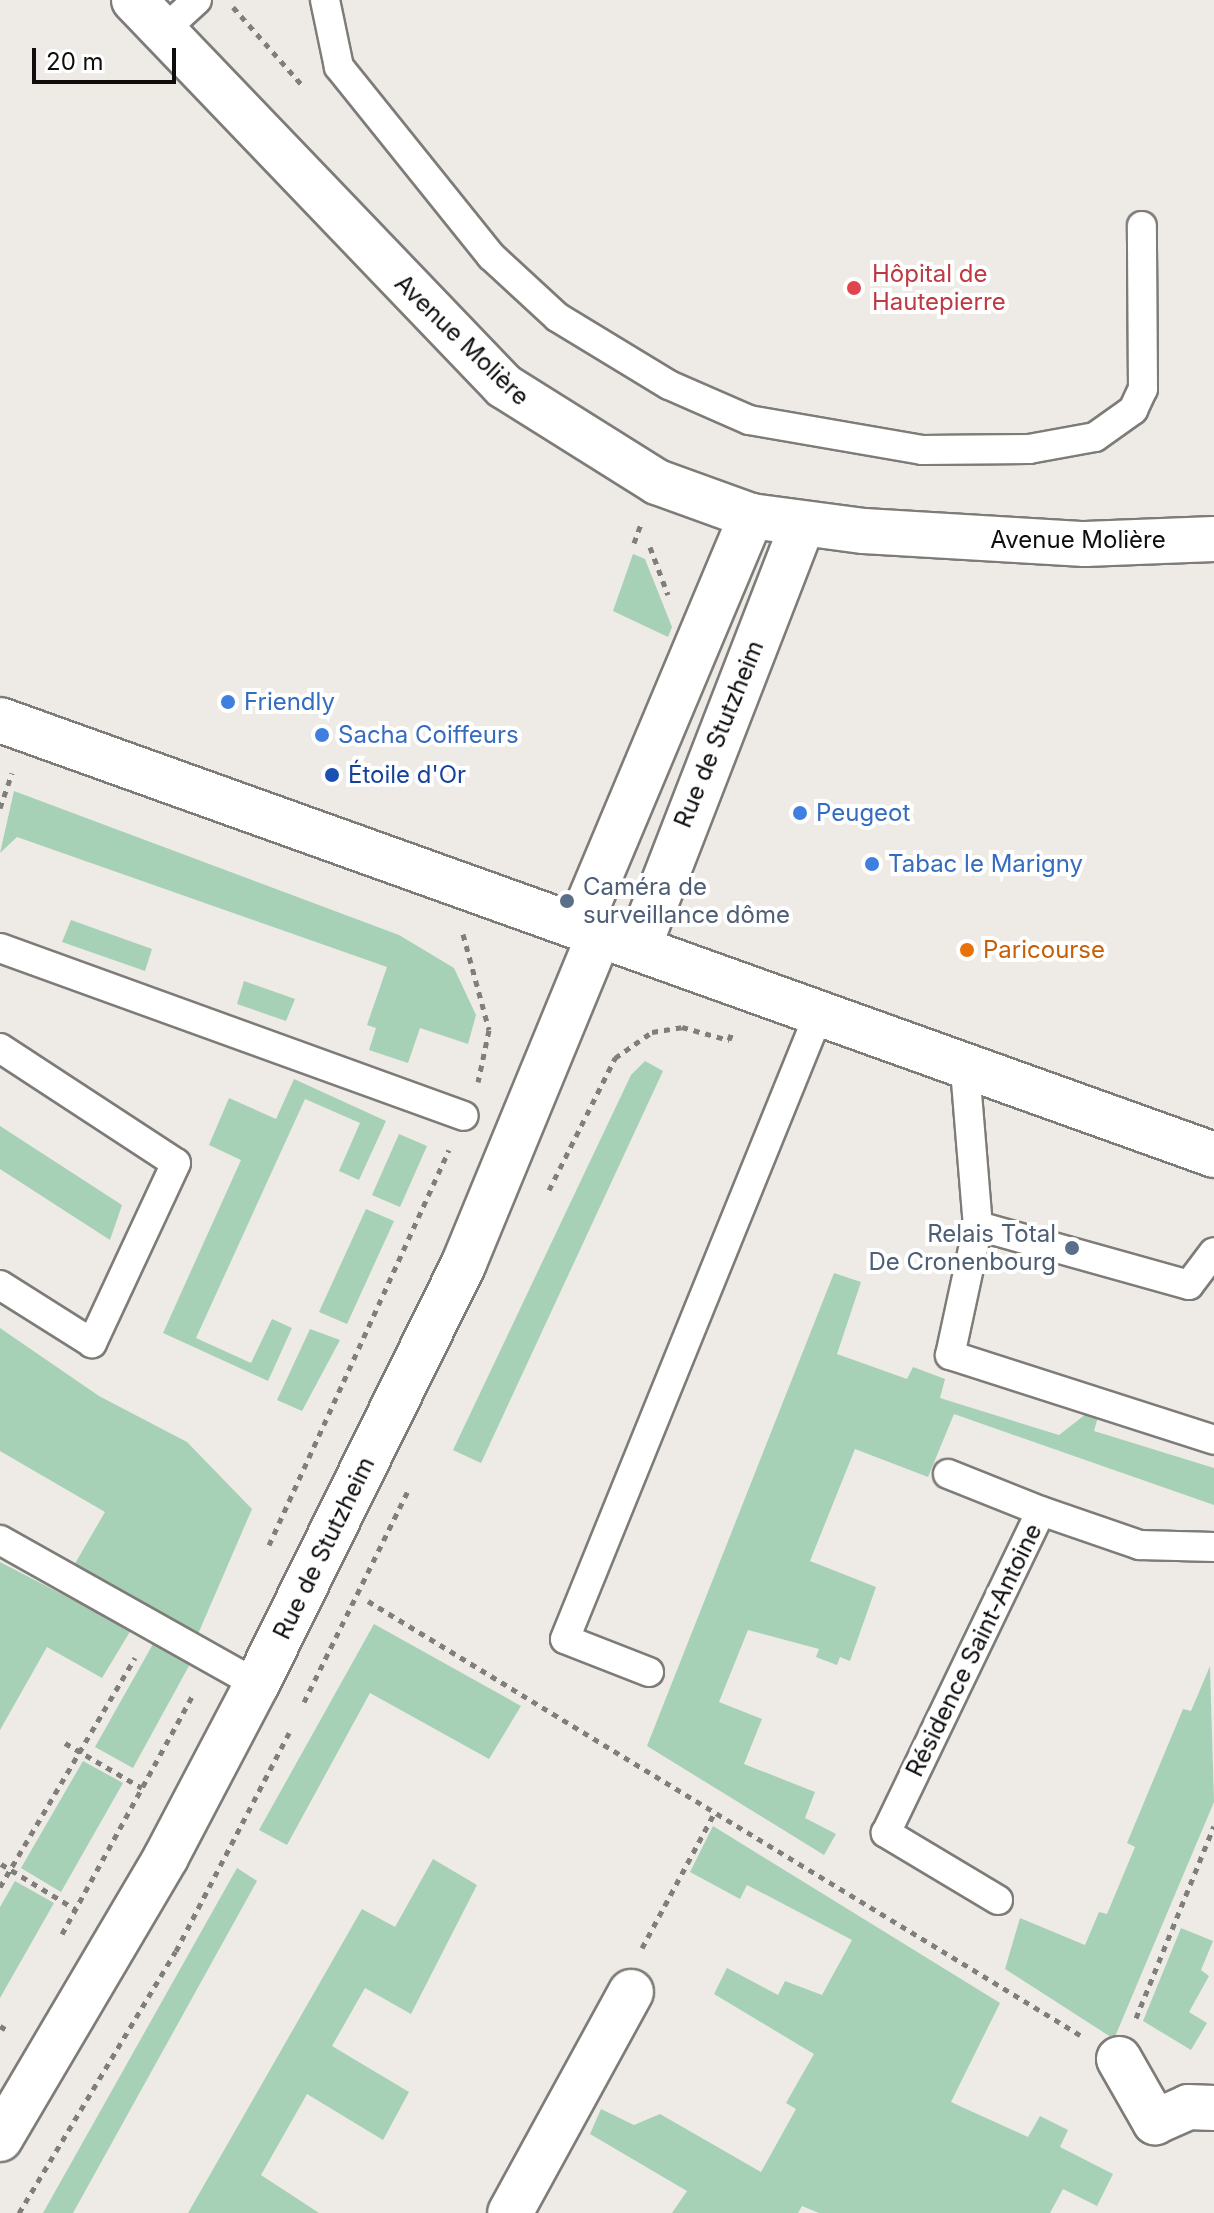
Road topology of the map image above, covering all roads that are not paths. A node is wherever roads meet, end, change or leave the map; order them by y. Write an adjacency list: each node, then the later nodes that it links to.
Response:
1 (197, 0): 3 (lane)
2 (325, 0): 4 (lane)
3 (148, 16): 5 (street, Avenue Molière)
4 (1142, 226)
5 (751, 516): 6 (street, Avenue Molière); 9 (street, Rue de Stutzheim)
6 (803, 524): 7 (street, Avenue Molière); 9 (street, Rue de Stutzheim)
7 (1214, 539)
8 (0, 720): 9 (street)
9 (606, 935): 11 (street); 25 (street, Rue de Stutzheim)
10 (0, 948): 14 (lane)
11 (820, 1011): 13 (street); 24 (lane)
12 (0, 1048): 18 (lane)
13 (965, 1069): 15 (street); 16 (lane)
14 (464, 1116)
15 (1214, 1155)
16 (978, 1226): 17 (lane); 19 (lane)
17 (1214, 1252)
18 (0, 1285)
19 (1214, 1440)
20 (948, 1474): 21 (lane)
21 (1041, 1511): 23 (lane, Résidence Saint-Antoine); 26 (lane, Résidence Saint-Antoine)
22 (0, 1540): 25 (lane)
23 (1214, 1547)
24 (649, 1672)
25 (257, 1684): 30 (street, Rue de Stutzheim)
26 (998, 1900)
27 (631, 1992): 31 (street)
28 (1119, 2059): 29 (street)
29 (1214, 2108)
30 (0, 2139)
31 (510, 2213)

